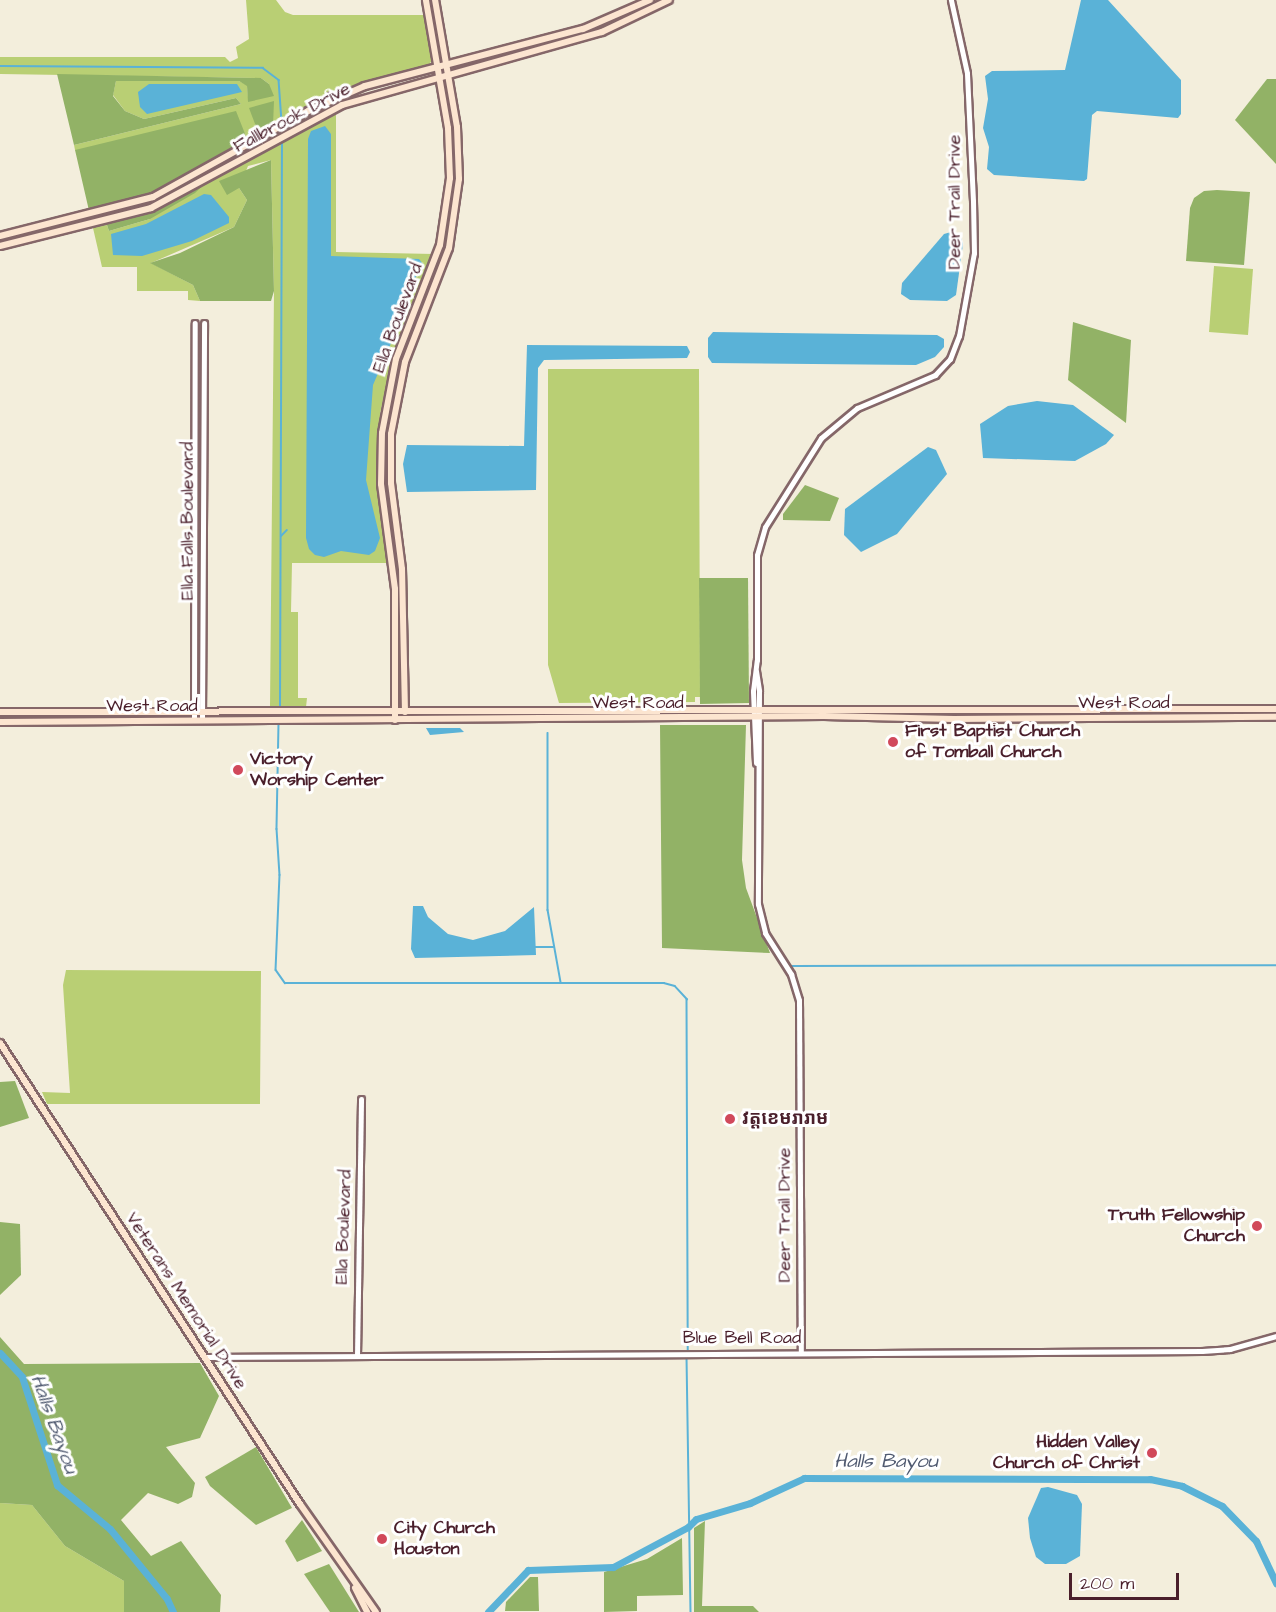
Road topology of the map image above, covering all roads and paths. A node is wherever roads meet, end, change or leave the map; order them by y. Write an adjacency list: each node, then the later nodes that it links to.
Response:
1 (426, 0): 7 (main road, Ella Boulevard)
2 (435, 0): 6 (main road, Ella Boulevard)
3 (650, 0): 6 (main road, Fallbrook Drive)
4 (669, 0): 8 (main road, Fallbrook Drive)
5 (951, 0): 49 (street, Deer Trail Drive)
6 (446, 64): 7 (main road, Fallbrook Drive); 8 (main road, Ella Boulevard)
7 (437, 66): 9 (main road, Ella Boulevard); 10 (main road, Fallbrook Drive)
8 (448, 73): 9 (main road, Fallbrook Drive); 15 (main road, Ella Boulevard)
9 (439, 75): 11 (main road, Fallbrook Drive); 14 (main road, Ella Boulevard)
10 (348, 92): 11 (main road); 12 (main road, Fallbrook Drive)
11 (351, 101): 13 (main road, Fallbrook Drive)
12 (286, 123): 13 (main road); 16 (main road, Fallbrook Drive)
13 (293, 130): 17 (main road, Fallbrook Drive)
14 (450, 185): 15 (main road); 22 (main road, Ella Boulevard)
15 (459, 186): 23 (main road, Ella Boulevard)
16 (153, 197): 17 (main road); 18 (main road, Fallbrook Drive)
17 (156, 205): 20 (main road, Fallbrook Drive)
18 (8, 234): 19 (main road, Fallbrook Drive); 20 (main road)
19 (0, 236)
20 (10, 243): 21 (main road, Fallbrook Drive)
21 (0, 246)
22 (435, 262): 23 (main road); 28 (main road, Ella Boulevard)
23 (444, 265): 29 (main road, Ella Boulevard)
24 (195, 323): 26 (street, Ella Falls Boulevard)
25 (204, 323): 27 (street, Ella Falls Boulevard)
26 (194, 412): 27 (street); 30 (street, Ella Falls Boulevard)
27 (203, 412): 31 (street, Ella Falls Boulevard)
28 (383, 420): 29 (main road); 33 (main road, Ella Boulevard)
29 (393, 422): 32 (main road, Ella Boulevard)
30 (194, 491): 31 (street); 44 (street, Ella Falls Boulevard)
31 (203, 491): 45 (street, Ella Falls Boulevard)
32 (402, 567): 33 (main road); 35 (main road, Ella Boulevard)
33 (394, 569): 34 (main road, Ella Boulevard)
34 (396, 633): 35 (main road); 38 (main road, Ella Boulevard)
35 (404, 633): 39 (main road, Ella Boulevard)
36 (697, 709): 41 (main road, West Road); 49 (main road, West Road); 56 (main road)
37 (1276, 709): 42 (main road, West Road)
38 (395, 710): 39 (main road, West Road); 45 (main road, West Road); 60 (main road, Ella Boulevard)
39 (405, 710): 40 (main road, West Road); 61 (main road, Ella Boulevard)
40 (529, 710): 41 (main road, West Road); 54 (main road)
41 (583, 710): 55 (main road)
42 (1248, 710): 51 (main road, West Road); 52 (main road)
43 (122, 711): 44 (main road, West Road); 48 (main road, West Road); 62 (main road)
44 (194, 711): 45 (main road, West Road); 58 (street, Ella Falls Boulevard)
45 (202, 711): 59 (street, Ella Falls Boulevard)
46 (954, 711): 50 (main road, West Road); 51 (main road, West Road); 57 (main road)
47 (0, 712): 48 (main road, West Road)
48 (61, 712): 64 (main road)
49 (756, 713): 50 (main road, West Road); 56 (main road, West Road); 68 (street, Deer Trail Drive)
50 (889, 713): 57 (main road, West Road)
51 (1199, 714): 52 (main road, West Road); 57 (main road, West Road)
52 (1249, 717): 53 (main road, West Road)
53 (1276, 717)
54 (530, 718): 55 (main road, West Road); 61 (main road, West Road)
55 (583, 718): 56 (main road, West Road)
56 (698, 718)
57 (954, 719)
58 (194, 720): 59 (main road, West Road); 62 (main road, West Road)
59 (202, 720): 60 (main road, West Road)
60 (395, 720): 61 (main road, West Road)
61 (405, 720)
62 (123, 721): 64 (main road, West Road)
63 (0, 722): 64 (main road, West Road)
64 (61, 722)
65 (0, 1043): 70 (main road, Veterans Memorial Drive)
66 (361, 1099): 69 (street, Ella Boulevard)
67 (1276, 1336): 68 (street, Blue Bell Road)
68 (801, 1353): 69 (street, Blue Bell Road)
69 (357, 1356): 70 (street, Blue Bell Road)
70 (206, 1357): 71 (main road, Veterans Memorial Drive)
71 (348, 1575): 72 (main road, Veterans Memorial Drive); 73 (main road, Veterans Memorial Drive)
72 (367, 1612)
73 (376, 1612)

